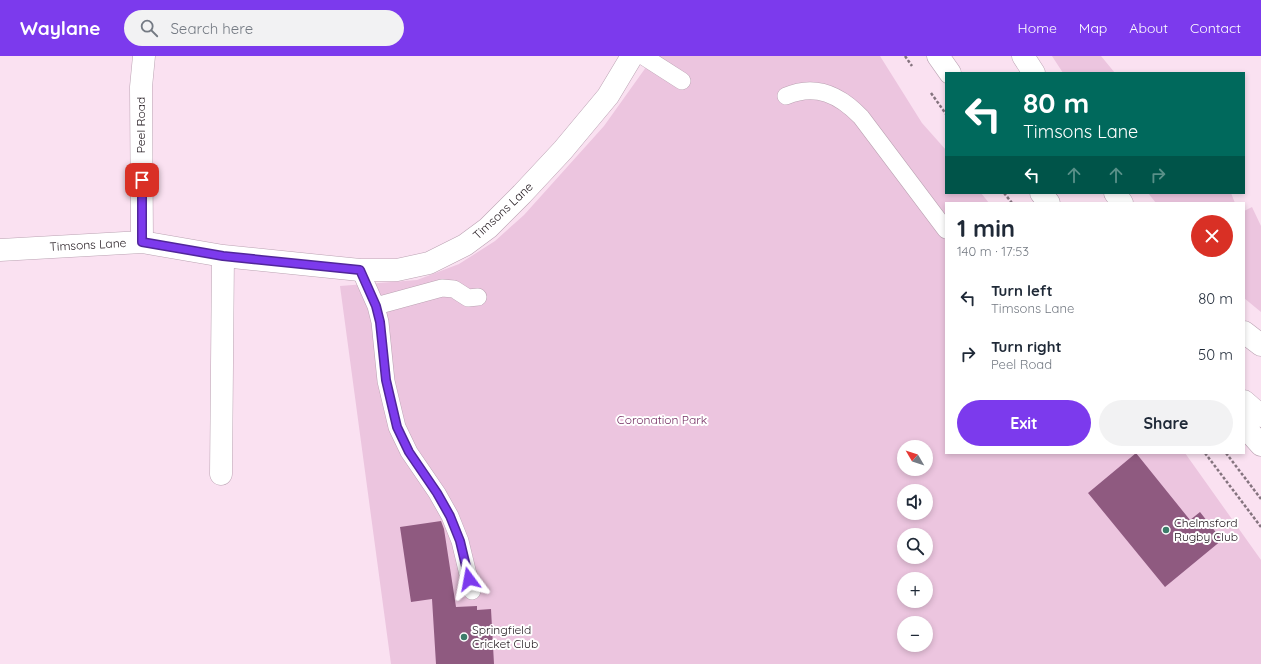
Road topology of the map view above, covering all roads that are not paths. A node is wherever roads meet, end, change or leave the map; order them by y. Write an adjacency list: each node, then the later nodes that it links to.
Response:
1 (144, 56): 13 (street, Peel Road)
2 (632, 56): 16 (street, Timsons Lane)
3 (643, 56): 8 (lane)
4 (938, 56): 6 (street)
5 (1023, 56): 7 (street)
6 (949, 72)
7 (1033, 72)
8 (682, 81)
9 (786, 96): 12 (lane)
10 (1042, 194): 11 (street)
11 (1048, 202)
12 (945, 229)
13 (142, 242): 14 (street, Timsons Lane); 15 (street, Timsons Lane)
14 (0, 250)
15 (223, 256): 16 (street, Timsons Lane); 25 (street)
16 (360, 270): 18 (lane)
17 (478, 297): 18 (lane)
18 (376, 306): 26 (lane)
19 (1245, 333): 20 (street)
20 (1261, 345)
21 (1245, 402): 22 (street)
22 (1261, 416)
23 (1245, 427): 24 (street)
24 (1261, 445)
25 (221, 474)
26 (472, 591)

